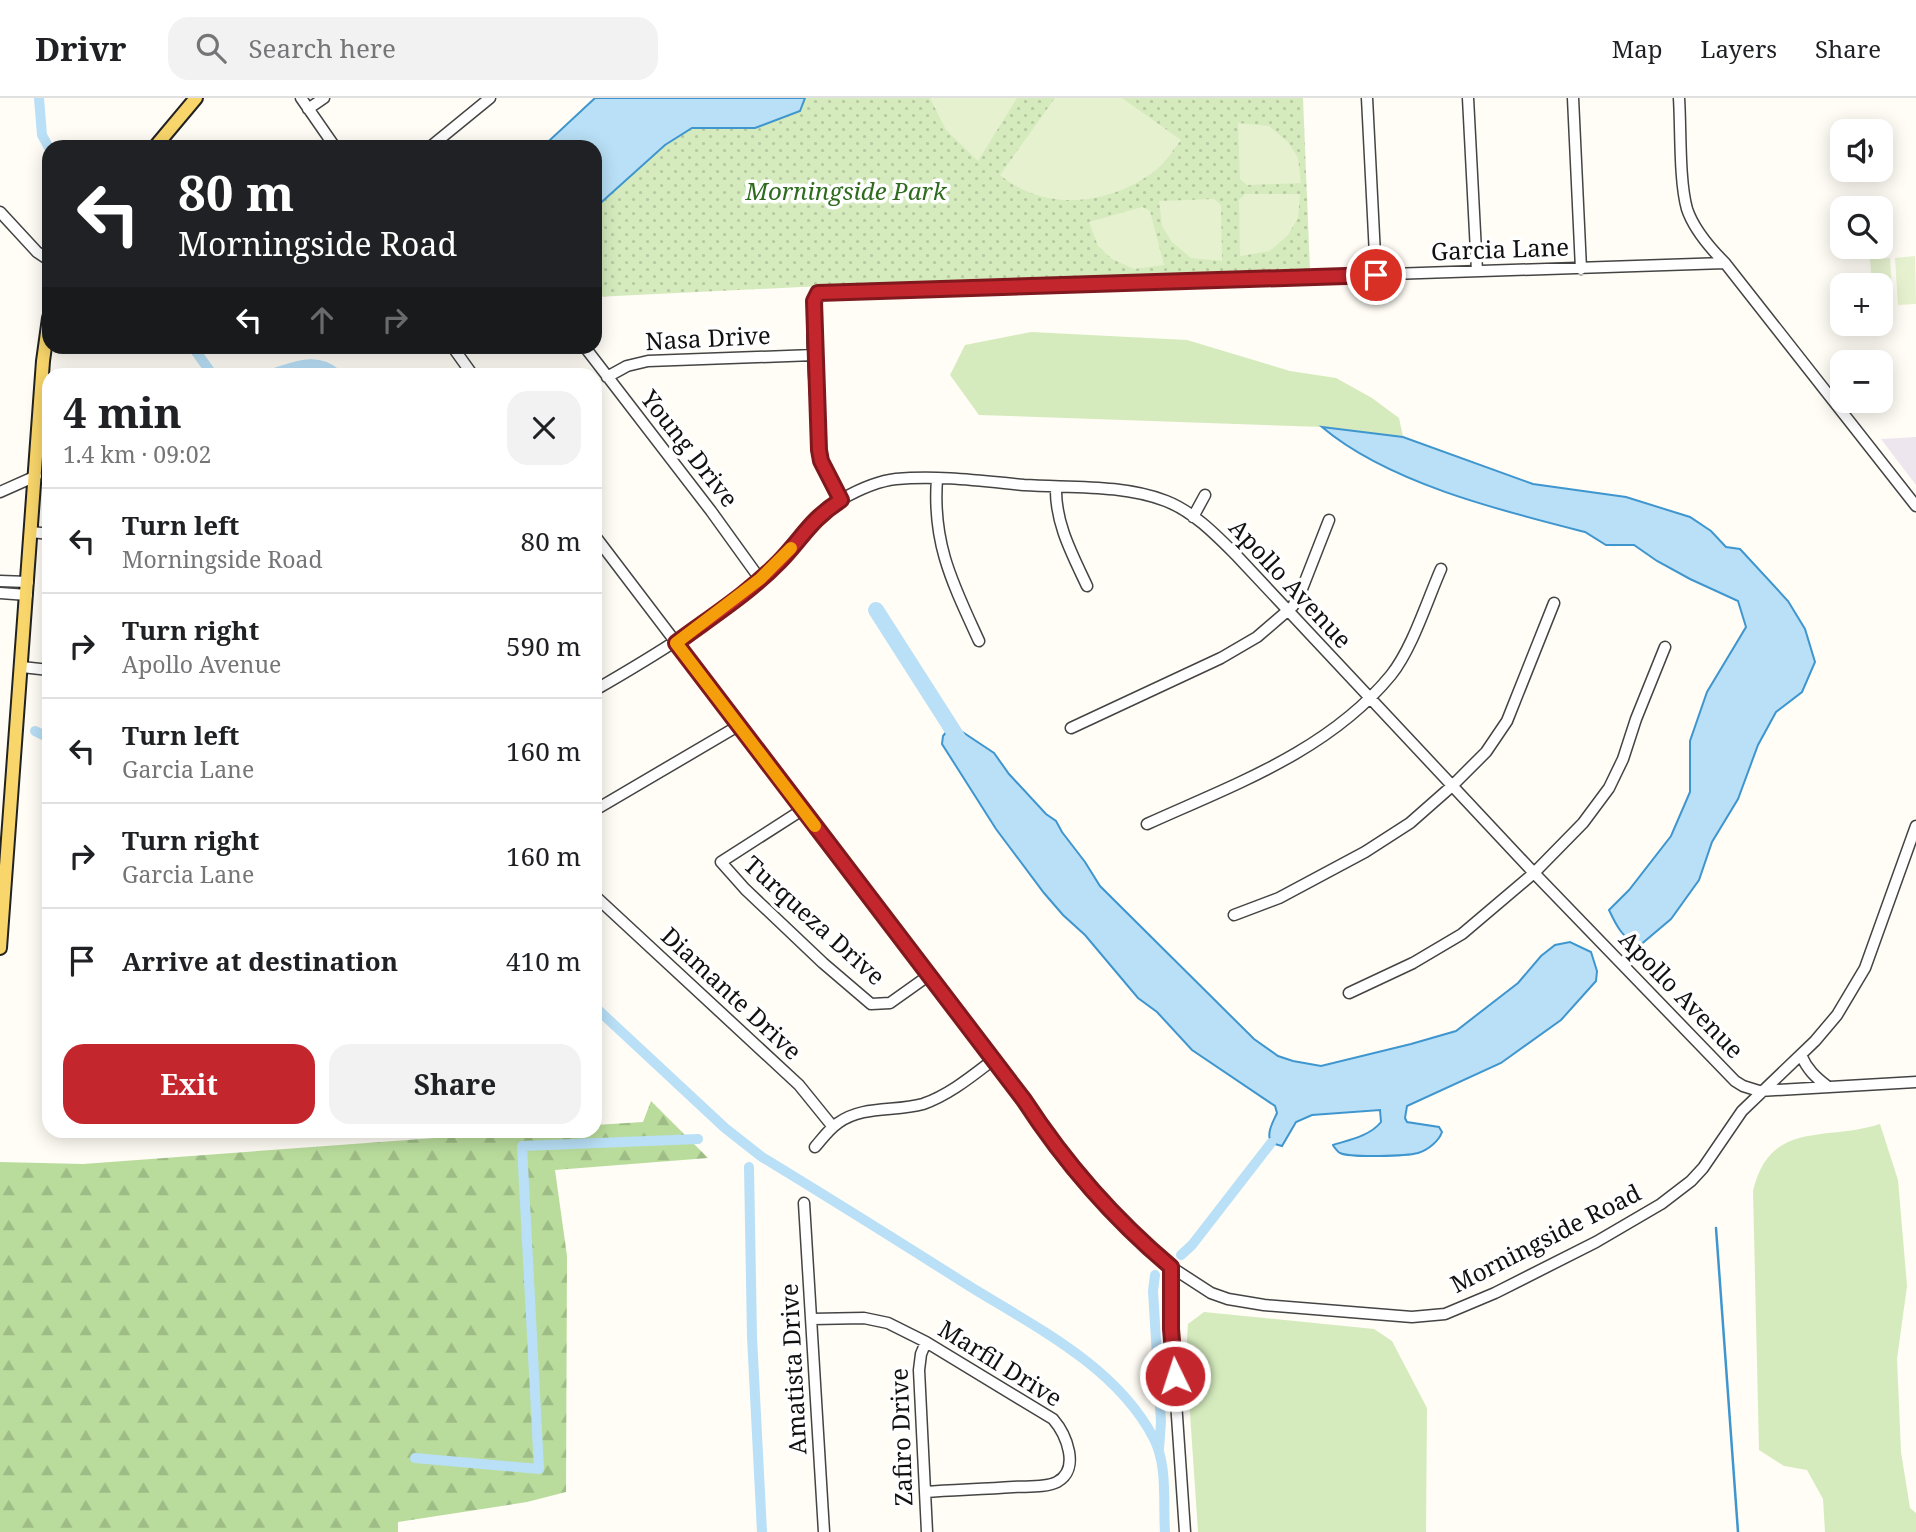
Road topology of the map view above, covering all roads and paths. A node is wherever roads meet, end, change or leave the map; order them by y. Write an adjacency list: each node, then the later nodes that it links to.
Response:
1 (196, 98): 10 (main road)
2 (301, 98): 9 (street)
3 (324, 98): 9 (street)
4 (490, 98): 12 (street)
5 (1367, 98): 18 (street)
6 (1468, 98): 17 (street)
7 (1573, 98): 16 (street)
8 (1679, 98): 15 (street)
9 (308, 108): 11 (street)
10 (161, 140)
11 (330, 140)
12 (439, 140)
13 (0, 212): 14 (street)
14 (42, 255)
15 (1725, 263): 16 (street, Garcia Lane); 29 (street)
16 (1581, 269): 17 (street, Garcia Lane)
17 (1477, 271): 18 (street, Garcia Lane)
18 (1376, 275): 19 (street, Garcia Lane)
19 (814, 355): 22 (street, Nasa Drive); 28 (street, Garcia Lane)
20 (602, 370): 22 (street, Young Drive)
21 (42, 377): 23 (main road)
22 (607, 377): 36 (street, Young Drive)
23 (36, 476): 26 (street); 32 (main road)
24 (937, 479): 25 (street, Apollo Avenue); 28 (street, Apollo Avenue); 43 (street)
25 (1056, 487): 30 (street, Apollo Avenue); 38 (street)
26 (0, 492)
27 (1205, 495): 30 (street)
28 (841, 500): 36 (street, Apollo Avenue)
29 (1916, 506)
30 (1194, 516): 42 (street, Apollo Avenue)
31 (1329, 520): 42 (street)
32 (32, 532): 33 (street); 39 (main road)
33 (42, 533)
34 (602, 545): 44 (street, Morningside Road)
35 (1441, 569): 49 (street)
36 (760, 579): 44 (street, Apollo Avenue)
37 (0, 580): 39 (street)
38 (1087, 586)
39 (27, 589): 40 (street); 46 (main road)
40 (0, 593)
41 (1554, 603): 52 (street)
42 (1288, 611): 49 (street, Apollo Avenue); 51 (street)
43 (979, 641)
44 (676, 643): 48 (street, Apollo Avenue); 50 (street, Morningside Road)
45 (1665, 647): 57 (street)
46 (22, 667): 47 (street); 60 (main road)
47 (42, 669)
48 (602, 686)
49 (1368, 697): 52 (street, Apollo Avenue); 55 (street)
50 (738, 726): 53 (street); 54 (street, Morningside Road)
51 (1072, 728)
52 (1452, 786): 57 (street, Apollo Avenue); 59 (street)
53 (602, 806)
54 (802, 810): 61 (street, Morningside Road); 61 (street, Turqueza Drive)
55 (1147, 824)
56 (1916, 826): 63 (street, Morningside Road)
57 (1535, 873): 62 (street); 67 (street, Apollo Avenue)
58 (602, 902): 68 (street, Diamante Drive)
59 (1234, 915)
60 (0, 948)
61 (928, 976): 64 (street, Morningside Road)
62 (1349, 993)
63 (1801, 1055): 66 (street); 67 (street, Morningside Road)
64 (993, 1060): 68 (street); 71 (street, Morningside Road)
65 (1916, 1082): 66 (street)
66 (1827, 1086): 67 (street)
67 (1763, 1090): 71 (street, Morningside Road)
68 (833, 1127): 69 (street)
69 (815, 1147)
70 (804, 1203): 72 (street, Amatista Drive)
71 (1171, 1267): 77 (street)
72 (813, 1319): 73 (street, Marfil Drive); 75 (street, Amatista Drive)
73 (926, 1342): 74 (street, Zafiro Drive); 74 (street, Marfil Drive)
74 (925, 1492): 76 (street, Zafiro Drive)
75 (824, 1532)
76 (927, 1532)
77 (1185, 1532)

